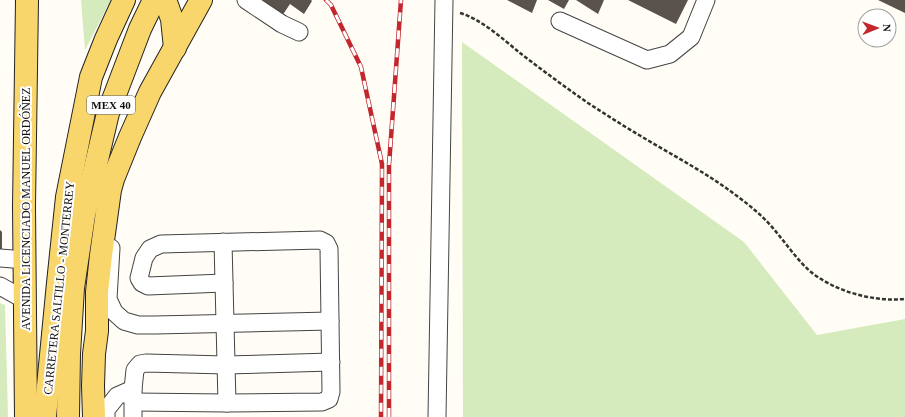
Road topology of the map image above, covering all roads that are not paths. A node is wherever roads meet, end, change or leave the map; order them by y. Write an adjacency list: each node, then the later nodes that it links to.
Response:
1 (124, 0): 26 (main road, CARRETERA SALTILLO - MONTERREY / MEX 40)
2 (154, 0): 27 (main road, CARRETERA SALTILLO - MONTERREY / MEX 40)
3 (161, 0): 11 (main road)
4 (201, 0): 11 (main road, MEX 40)
5 (246, 0): 10 (lane)
6 (706, 0): 9 (lane)
7 (28, 2): 15 (main road, AVENIDA LICENCIADO MANUEL ORDÓÑEZ)
8 (444, 5): 30 (lane)
9 (560, 21)
10 (299, 32)
11 (175, 48): 12 (main road, MEX 40)
12 (110, 190): 20 (lane); 28 (main road, MEX 40)
13 (223, 242): 16 (lane); 16 (lane); 19 (lane)
14 (0, 258): 15 (lane)
15 (26, 260): 18 (main road, AVENIDA LICENCIADO MANUEL ORDÓÑEZ)
16 (224, 283): 20 (lane)
17 (0, 286): 18 (lane)
18 (25, 300): 25 (main road, AVENIDA LICENCIADO MANUEL ORDÓÑEZ)
19 (330, 321): 20 (lane); 21 (lane)
20 (225, 324): 22 (lane)
21 (331, 362): 22 (lane); 24 (lane)
22 (226, 365): 23 (lane); 24 (lane)
23 (133, 403): 24 (lane); 29 (lane)
24 (227, 403)
25 (26, 417)
26 (45, 417)
27 (68, 417)
28 (94, 417)
29 (106, 417)
30 (437, 417)

